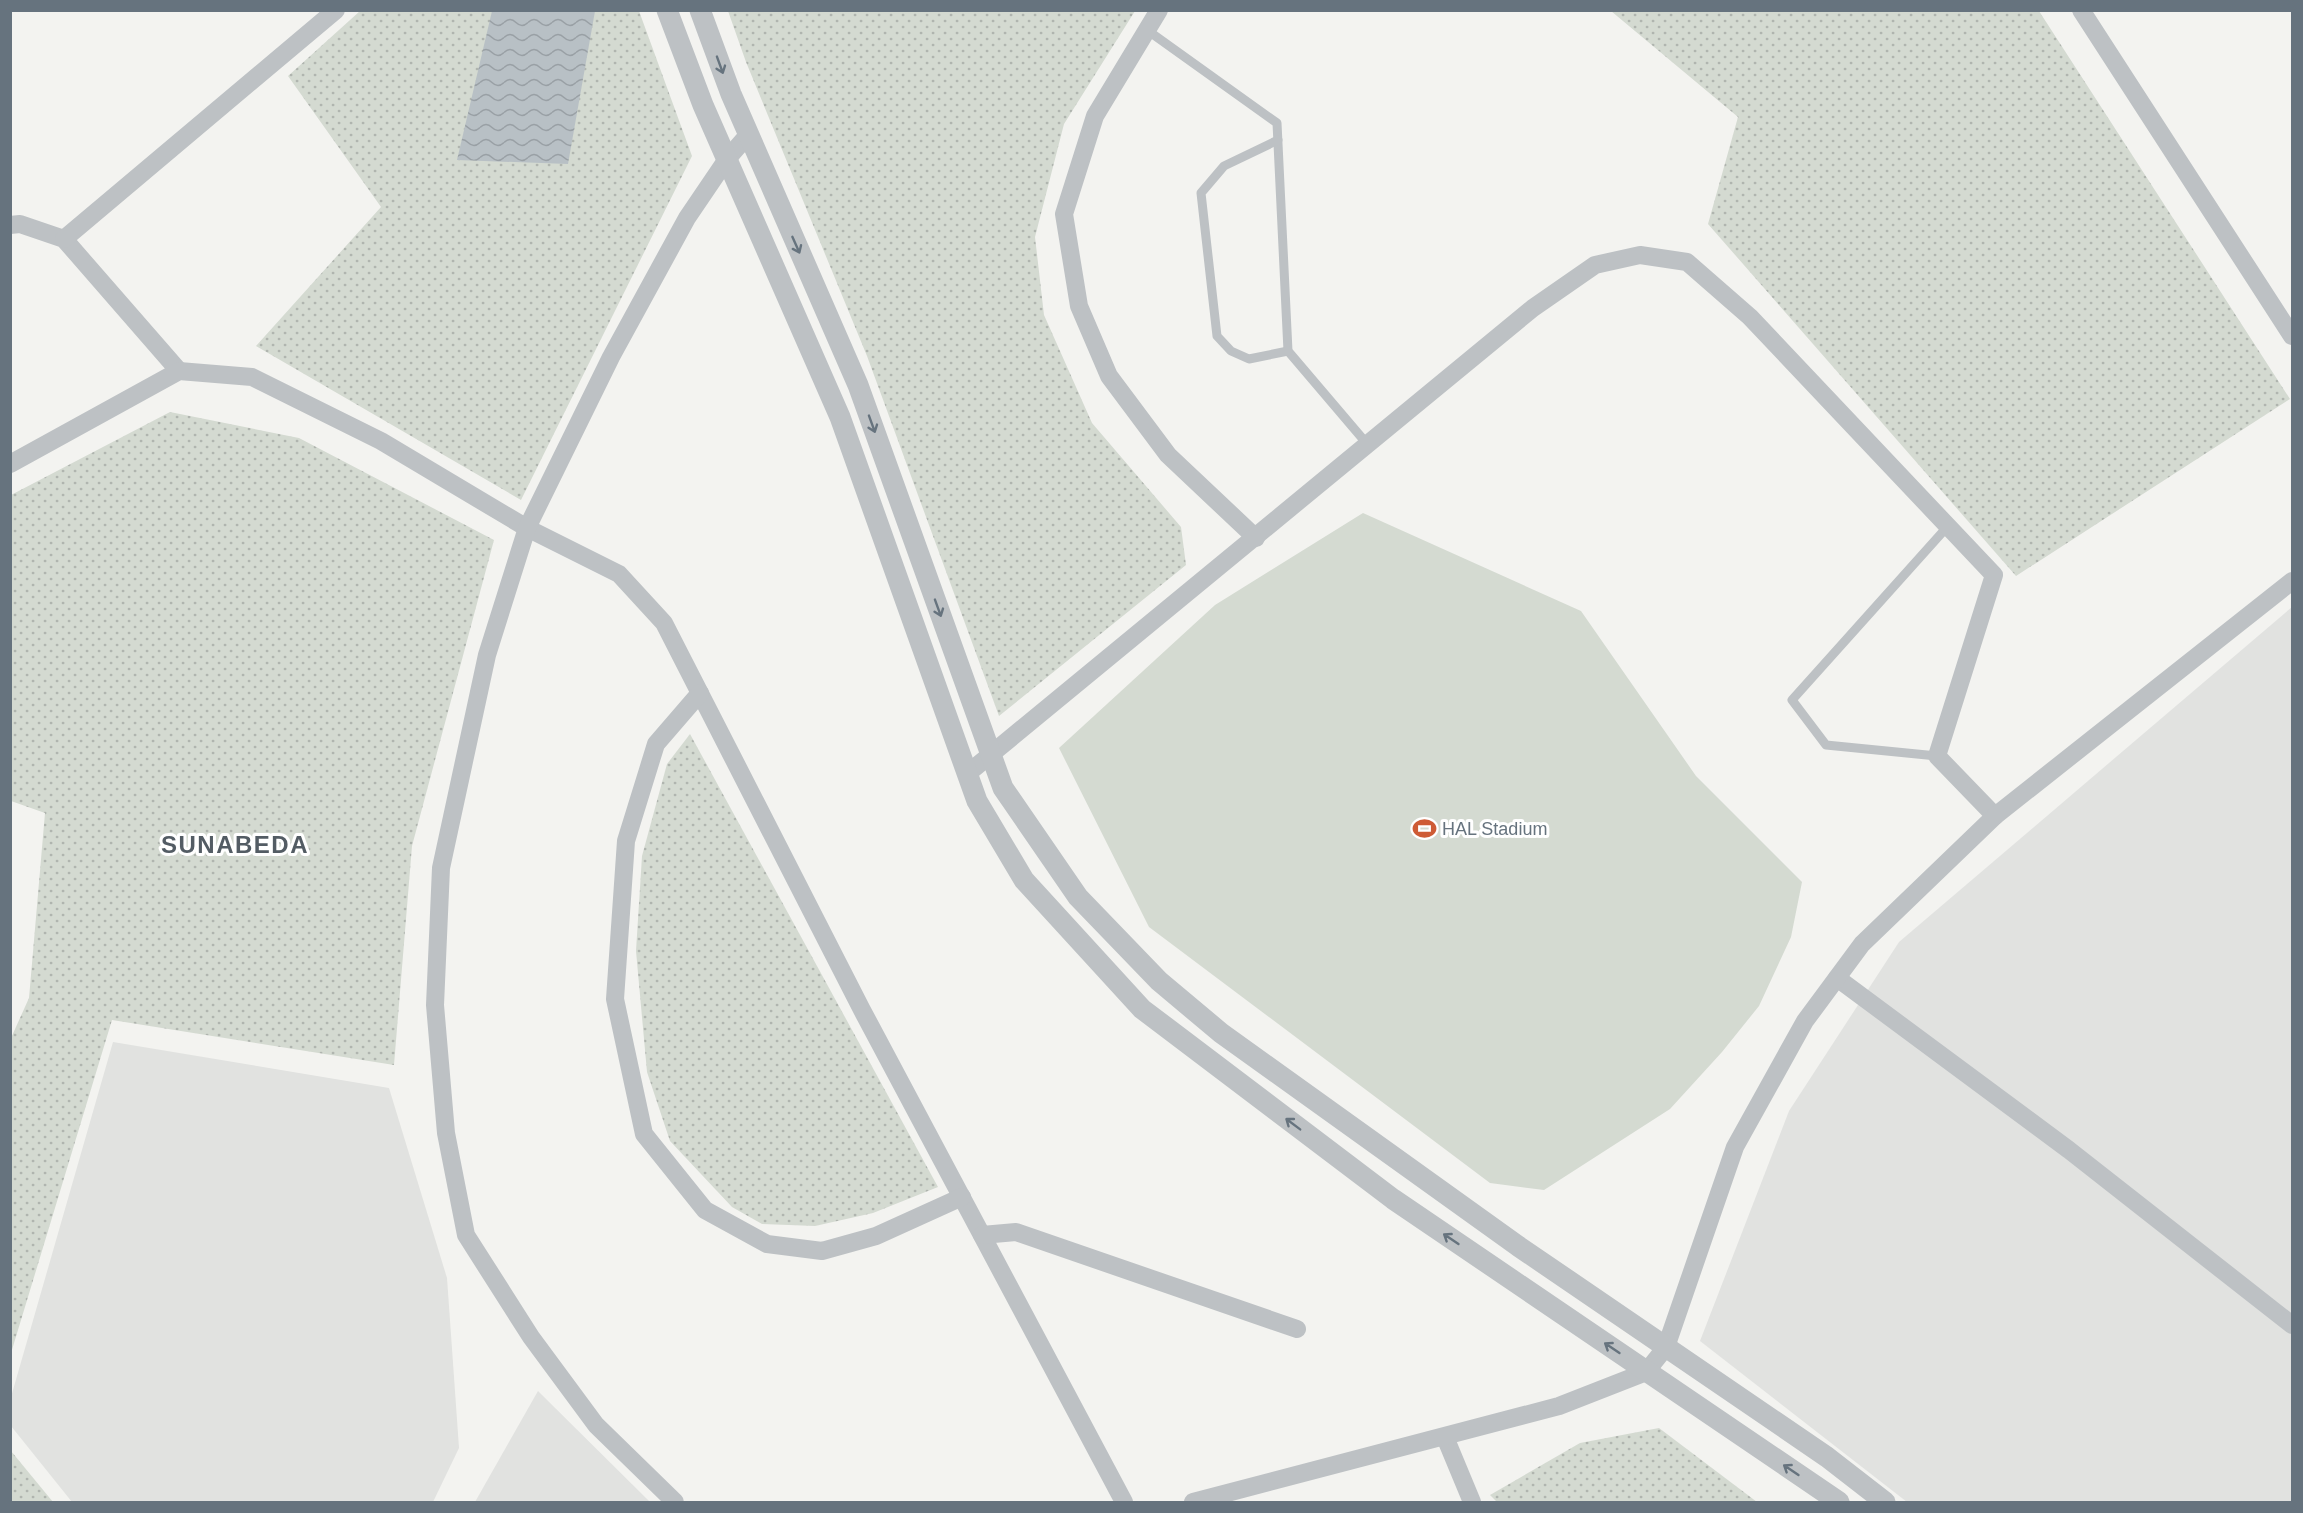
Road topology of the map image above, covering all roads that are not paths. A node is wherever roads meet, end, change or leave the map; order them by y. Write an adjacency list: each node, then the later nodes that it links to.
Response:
1 (336, 10): 11 (street)
2 (667, 10): 9 (street)
3 (700, 10): 7 (street, one-way to 7)
4 (1159, 10): 6 (street)
5 (2081, 10): 12 (street)
6 (1147, 30): 8 (lane); 19 (street)
7 (748, 135): 9 (street); 22 (street, one-way to 22)
8 (1278, 140): 13 (lane); 13 (lane)
9 (727, 159): 18 (street); 24 (street)
10 (10, 225): 11 (street)
11 (64, 239): 14 (street)
12 (2292, 336)
13 (1288, 351): 15 (lane)
14 (179, 371): 16 (street); 18 (street)
15 (1368, 445): 17 (street); 19 (street)
16 (10, 464)
17 (1948, 526): 23 (street); 23 (lane)
18 (527, 528): 21 (street); 34 (street)
19 (1256, 538): 22 (street)
20 (2292, 581): 25 (street)
21 (700, 693): 27 (street); 27 (street)
22 (991, 755): 24 (street); 31 (street)
23 (1937, 756): 25 (street)
24 (968, 774): 32 (street, one-way to 24)
25 (1995, 816): 26 (street)
26 (1837, 978): 29 (street); 31 (street)
27 (962, 1197): 28 (street)
28 (982, 1235): 30 (street); 35 (street)
29 (2292, 1325)
30 (1297, 1329)
31 (1666, 1347): 32 (street); 39 (street)
32 (1646, 1372): 33 (street); 38 (street, one-way to 32)
33 (1445, 1437): 36 (street); 37 (street)
34 (675, 1503)
35 (1124, 1503)
36 (1193, 1503)
37 (1472, 1503)
38 (1839, 1503)
39 (1885, 1503)

